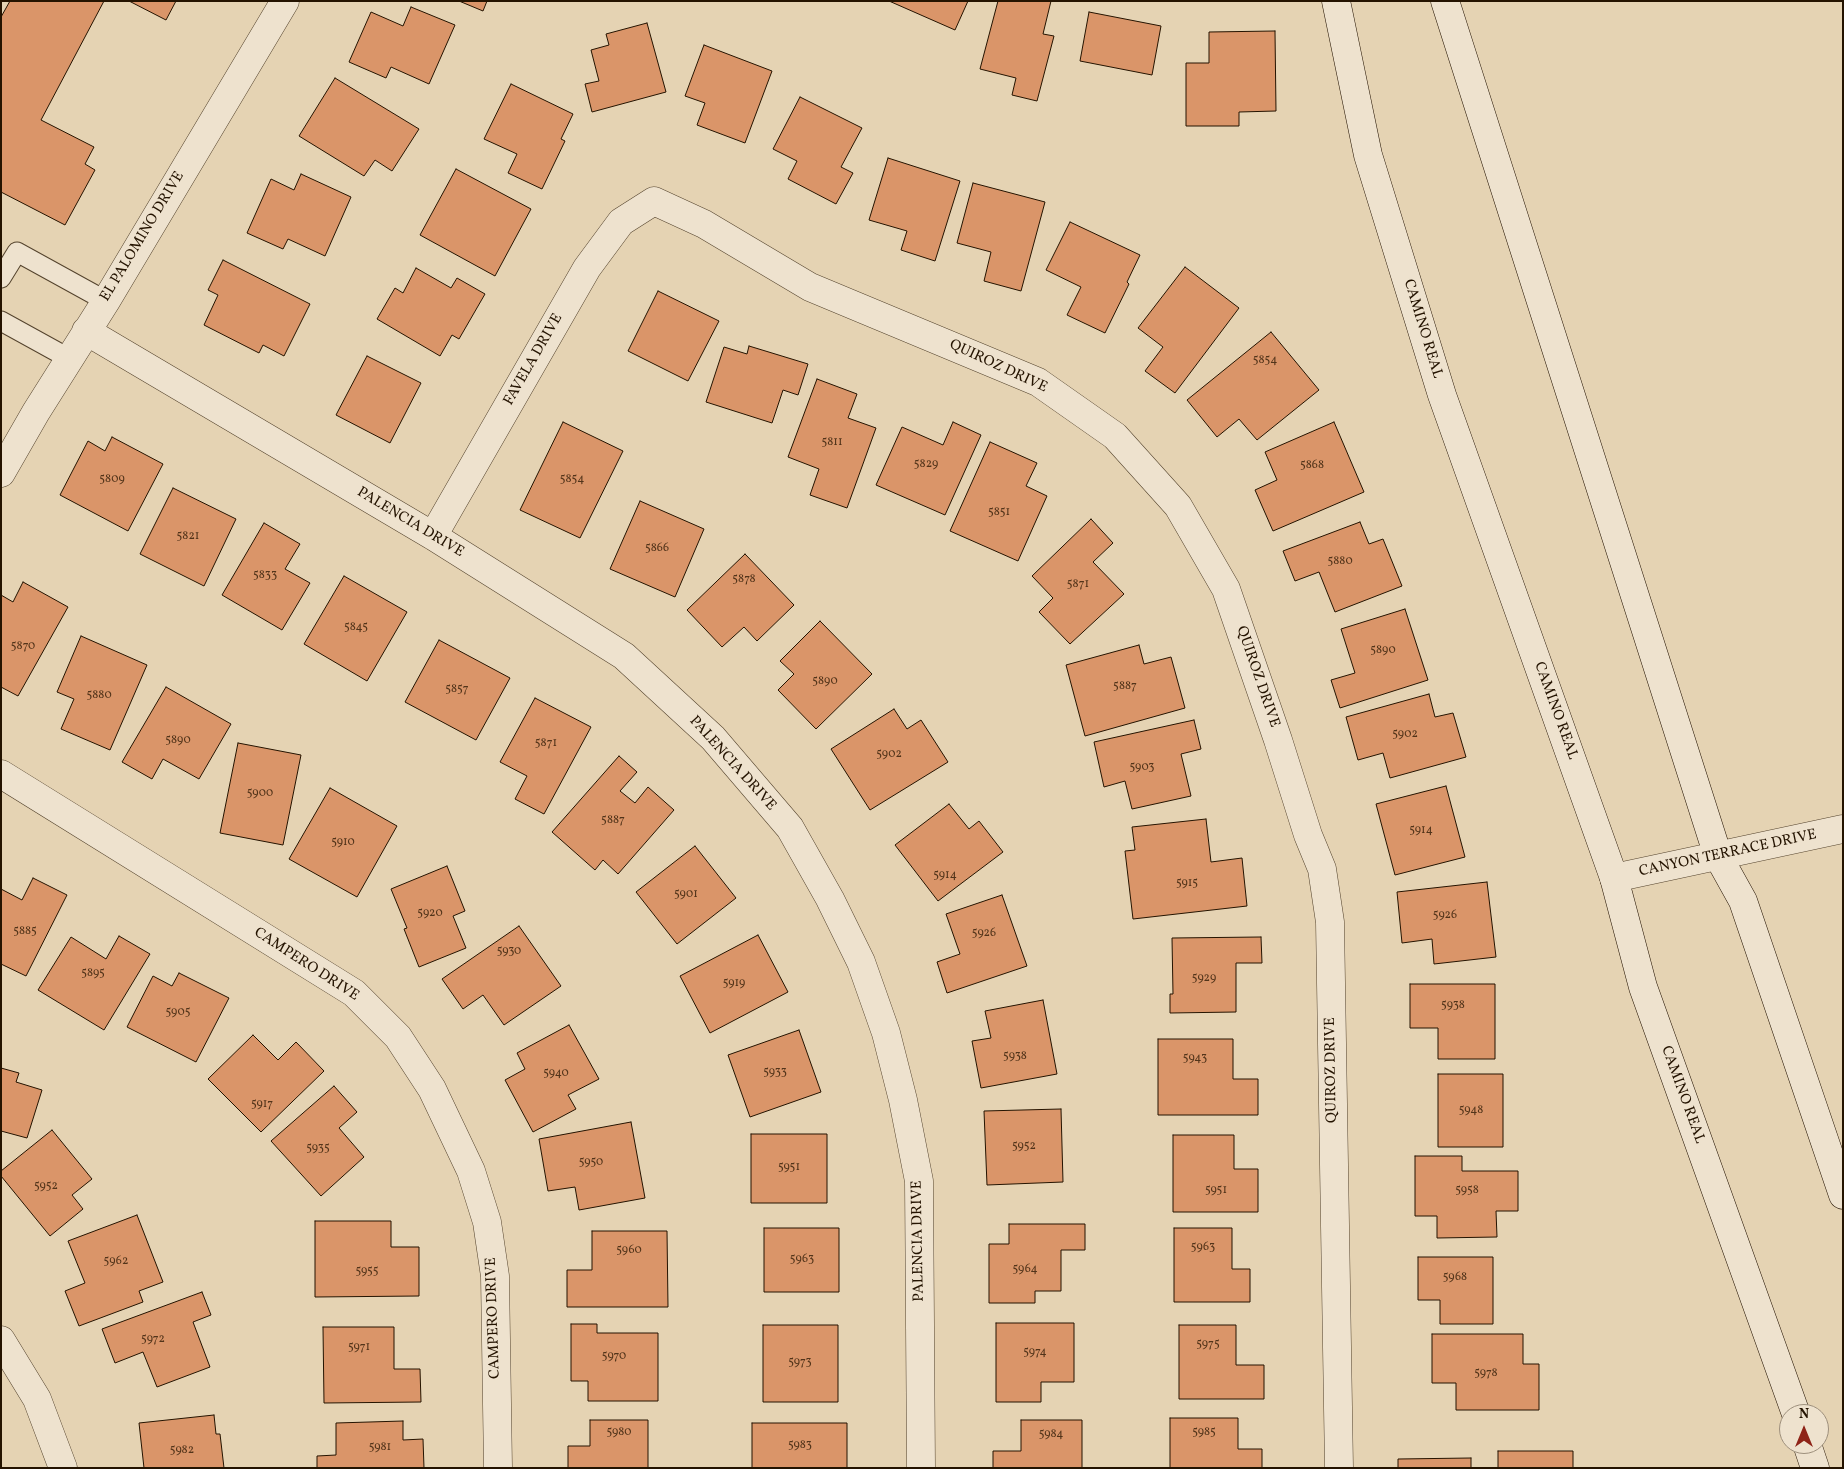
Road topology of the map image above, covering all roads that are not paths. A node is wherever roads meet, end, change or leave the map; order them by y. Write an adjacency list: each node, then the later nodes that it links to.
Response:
1 (286, 1): 6 (street, EL PALOMINO DRIVE)
2 (1336, 1): 16 (street, CAMINO REAL)
3 (1445, 1): 15 (street)
4 (654, 201): 12 (street, FAVELA DRIVE); 24 (street, QUIROZ DRIVE)
5 (1, 278): 6 (lane)
6 (106, 301): 8 (street, EL PALOMINO DRIVE)
7 (1, 322): 9 (lane)
8 (86, 331): 9 (street, EL PALOMINO DRIVE); 12 (street, PALENCIA DRIVE)
9 (70, 359): 10 (street, EL PALOMINO DRIVE)
10 (9, 442): 11 (street, EL PALOMINO DRIVE)
11 (1, 473)
12 (433, 536): 23 (street, PALENCIA DRIVE)
13 (1, 774): 22 (street, CAMPERO DRIVE)
14 (1843, 830): 15 (street, CANYON TERRACE DRIVE)
15 (1718, 856): 16 (street, CANYON TERRACE DRIVE); 17 (street)
16 (1614, 878): 19 (street, CAMINO REAL)
17 (1843, 1195)
18 (1, 1340): 21 (street)
19 (1792, 1404)
20 (1810, 1454): 25 (street)
21 (63, 1468)
22 (498, 1468)
23 (921, 1468)
24 (1338, 1468)
25 (1815, 1468)

